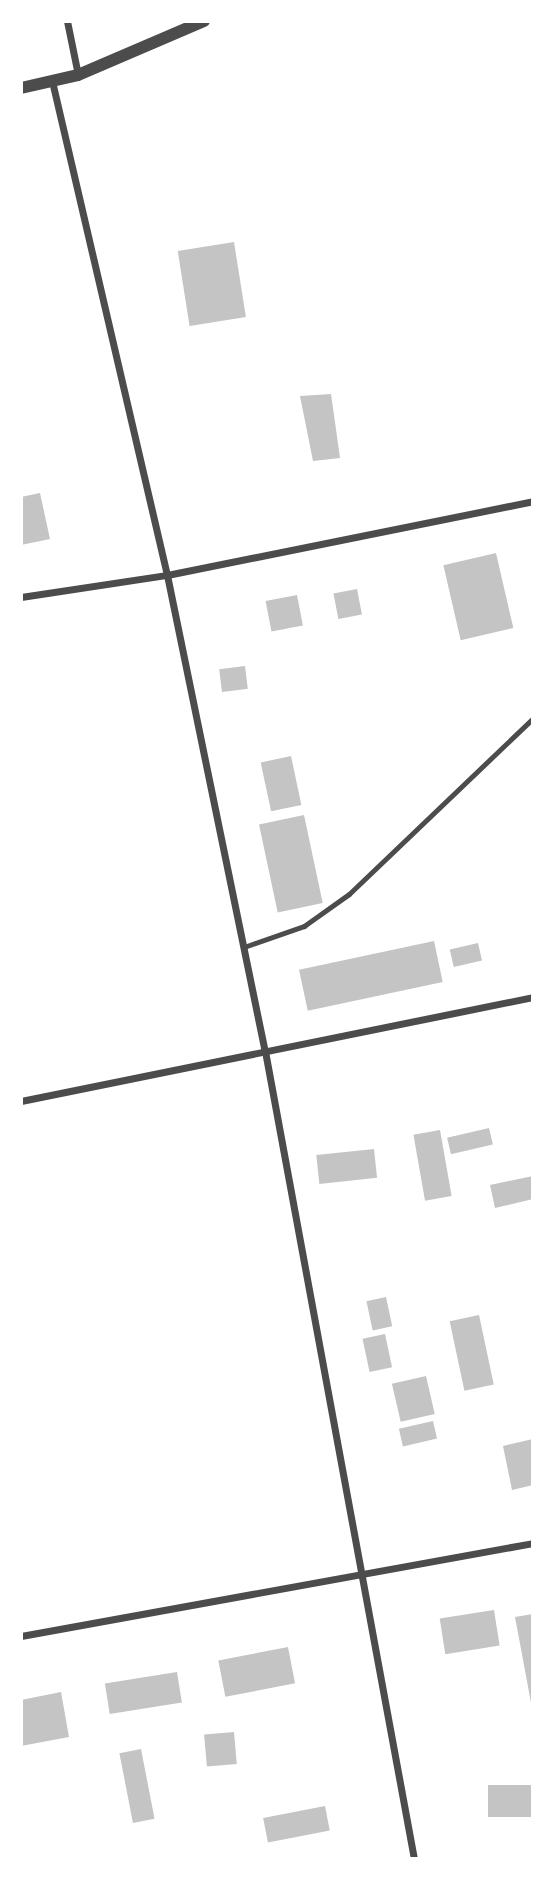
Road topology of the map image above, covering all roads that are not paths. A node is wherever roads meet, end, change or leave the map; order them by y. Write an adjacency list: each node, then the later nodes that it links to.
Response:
1 (67, 21): 3 (street)
2 (204, 21): 3 (street)
3 (78, 75): 4 (street)
4 (52, 81): 5 (street); 7 (street)
5 (21, 88)
6 (533, 501): 7 (street)
7 (167, 575): 8 (street); 10 (street)
8 (21, 597)
9 (533, 718): 10 (lane)
10 (244, 947): 12 (street)
11 (533, 997): 12 (street)
12 (265, 1051): 13 (street); 15 (street)
13 (21, 1101)
14 (533, 1543): 15 (street)
15 (361, 1576): 16 (street); 17 (street)
16 (21, 1636)
17 (414, 1859)

